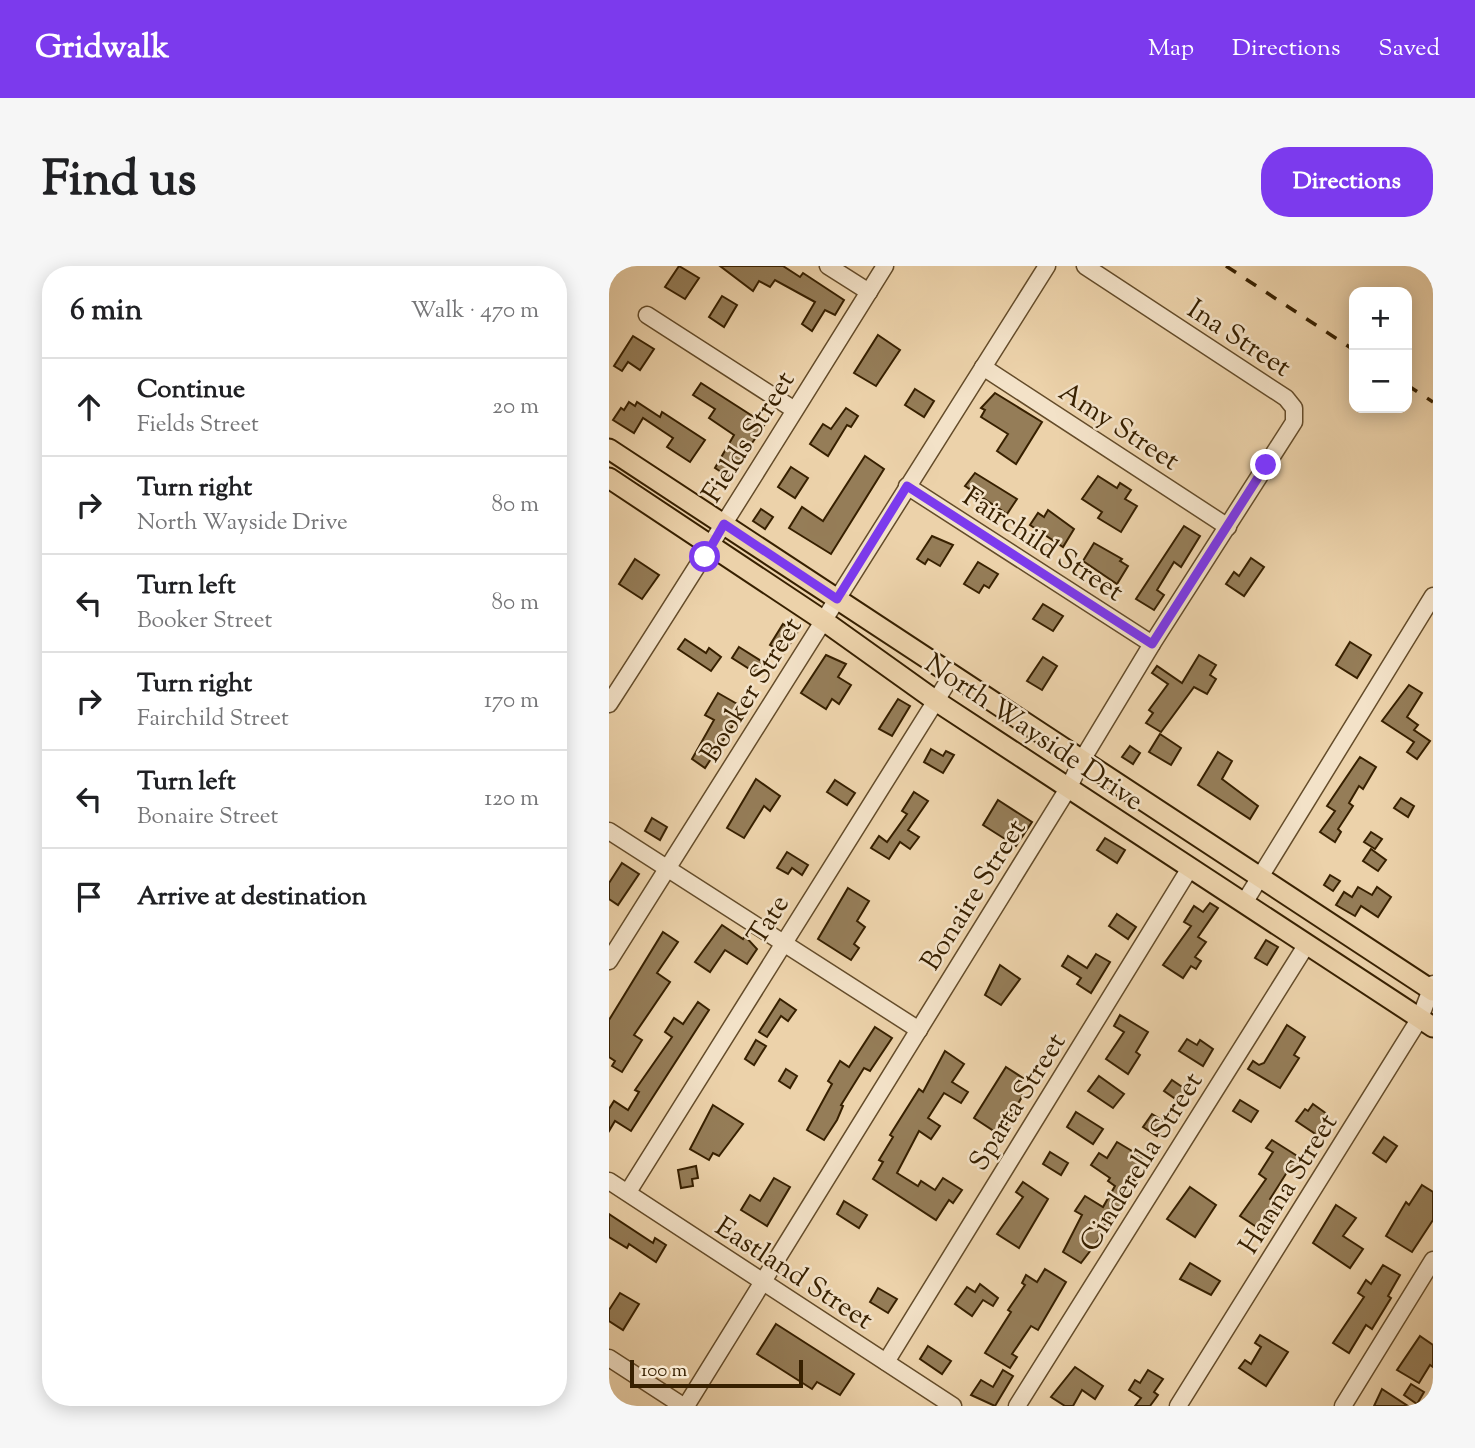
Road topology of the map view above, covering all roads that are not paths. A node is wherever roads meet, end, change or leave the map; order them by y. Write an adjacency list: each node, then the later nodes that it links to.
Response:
1 (828, 266): 5 (street)
2 (885, 266): 5 (street, Fields Street)
3 (1047, 266): 7 (street, Booker Street)
4 (1085, 266): 8 (street, Ina Street)
5 (869, 292): 9 (street, Fields Street)
6 (647, 315): 9 (street)
7 (983, 367): 12 (street, Booker Street); 14 (street, Amy Street)
8 (1294, 408): 14 (street, Bonaire Street)
9 (793, 409): 13 (street, Fields Street)
10 (609, 449): 13 (main road, North Wayside Drive)
11 (609, 478): 15 (main road, North Wayside Drive)
12 (907, 486): 17 (street, Booker Street); 19 (street, Fairchild Street)
13 (724, 524): 15 (street, Fields Street); 17 (main road, North Wayside Drive)
14 (1228, 527): 19 (street, Bonaire Street)
15 (712, 545): 18 (main road, North Wayside Drive); 22 (street, Fields Street)
16 (1433, 596): 28 (street)
17 (837, 599): 18 (street, Booker Street); 20 (main road, North Wayside Drive)
18 (824, 621): 21 (main road, North Wayside Drive); 27 (street, Booker Street)
19 (1152, 644): 23 (street, Bonaire Street)
20 (952, 675): 21 (street, Tate); 23 (main road, North Wayside Drive)
21 (936, 701): 24 (main road, North Wayside Drive); 30 (street, Tate)
22 (609, 704)
23 (1082, 760): 24 (street, Bonaire Street); 28 (main road, North Wayside Drive)
24 (1069, 787): 26 (main road, North Wayside Drive); 35 (street, Bonaire Street)
25 (609, 831): 27 (street)
26 (1190, 868): 29 (main road, North Wayside Drive); 41 (street, Sparta Street)
27 (667, 869): 30 (street); 32 (street, Booker Street)
28 (1259, 877): 29 (street); 33 (main road, North Wayside Drive)
29 (1244, 903): 31 (main road, North Wayside Drive)
30 (783, 943): 35 (street); 37 (street, Tate)
31 (1307, 944): 34 (main road, North Wayside Drive); 44 (street, Cinderella Street)
32 (609, 961)
33 (1432, 988): 34 (street, Hanna Street)
34 (1427, 1023): 45 (street, Hanna Street)
35 (919, 1030): 39 (street, Bonaire Street)
36 (609, 1181): 37 (street, Eastland Street)
37 (628, 1192): 39 (street, Eastland Street)
38 (1433, 1260): 46 (street)
39 (763, 1283): 41 (street, Eastland Street); 42 (street, Bonaire Street)
40 (609, 1358): 42 (street)
41 (886, 1362): 43 (street, Eastland Street)
42 (685, 1406)
43 (953, 1406)
44 (1017, 1406)
45 (1178, 1406)
46 (1343, 1406)

